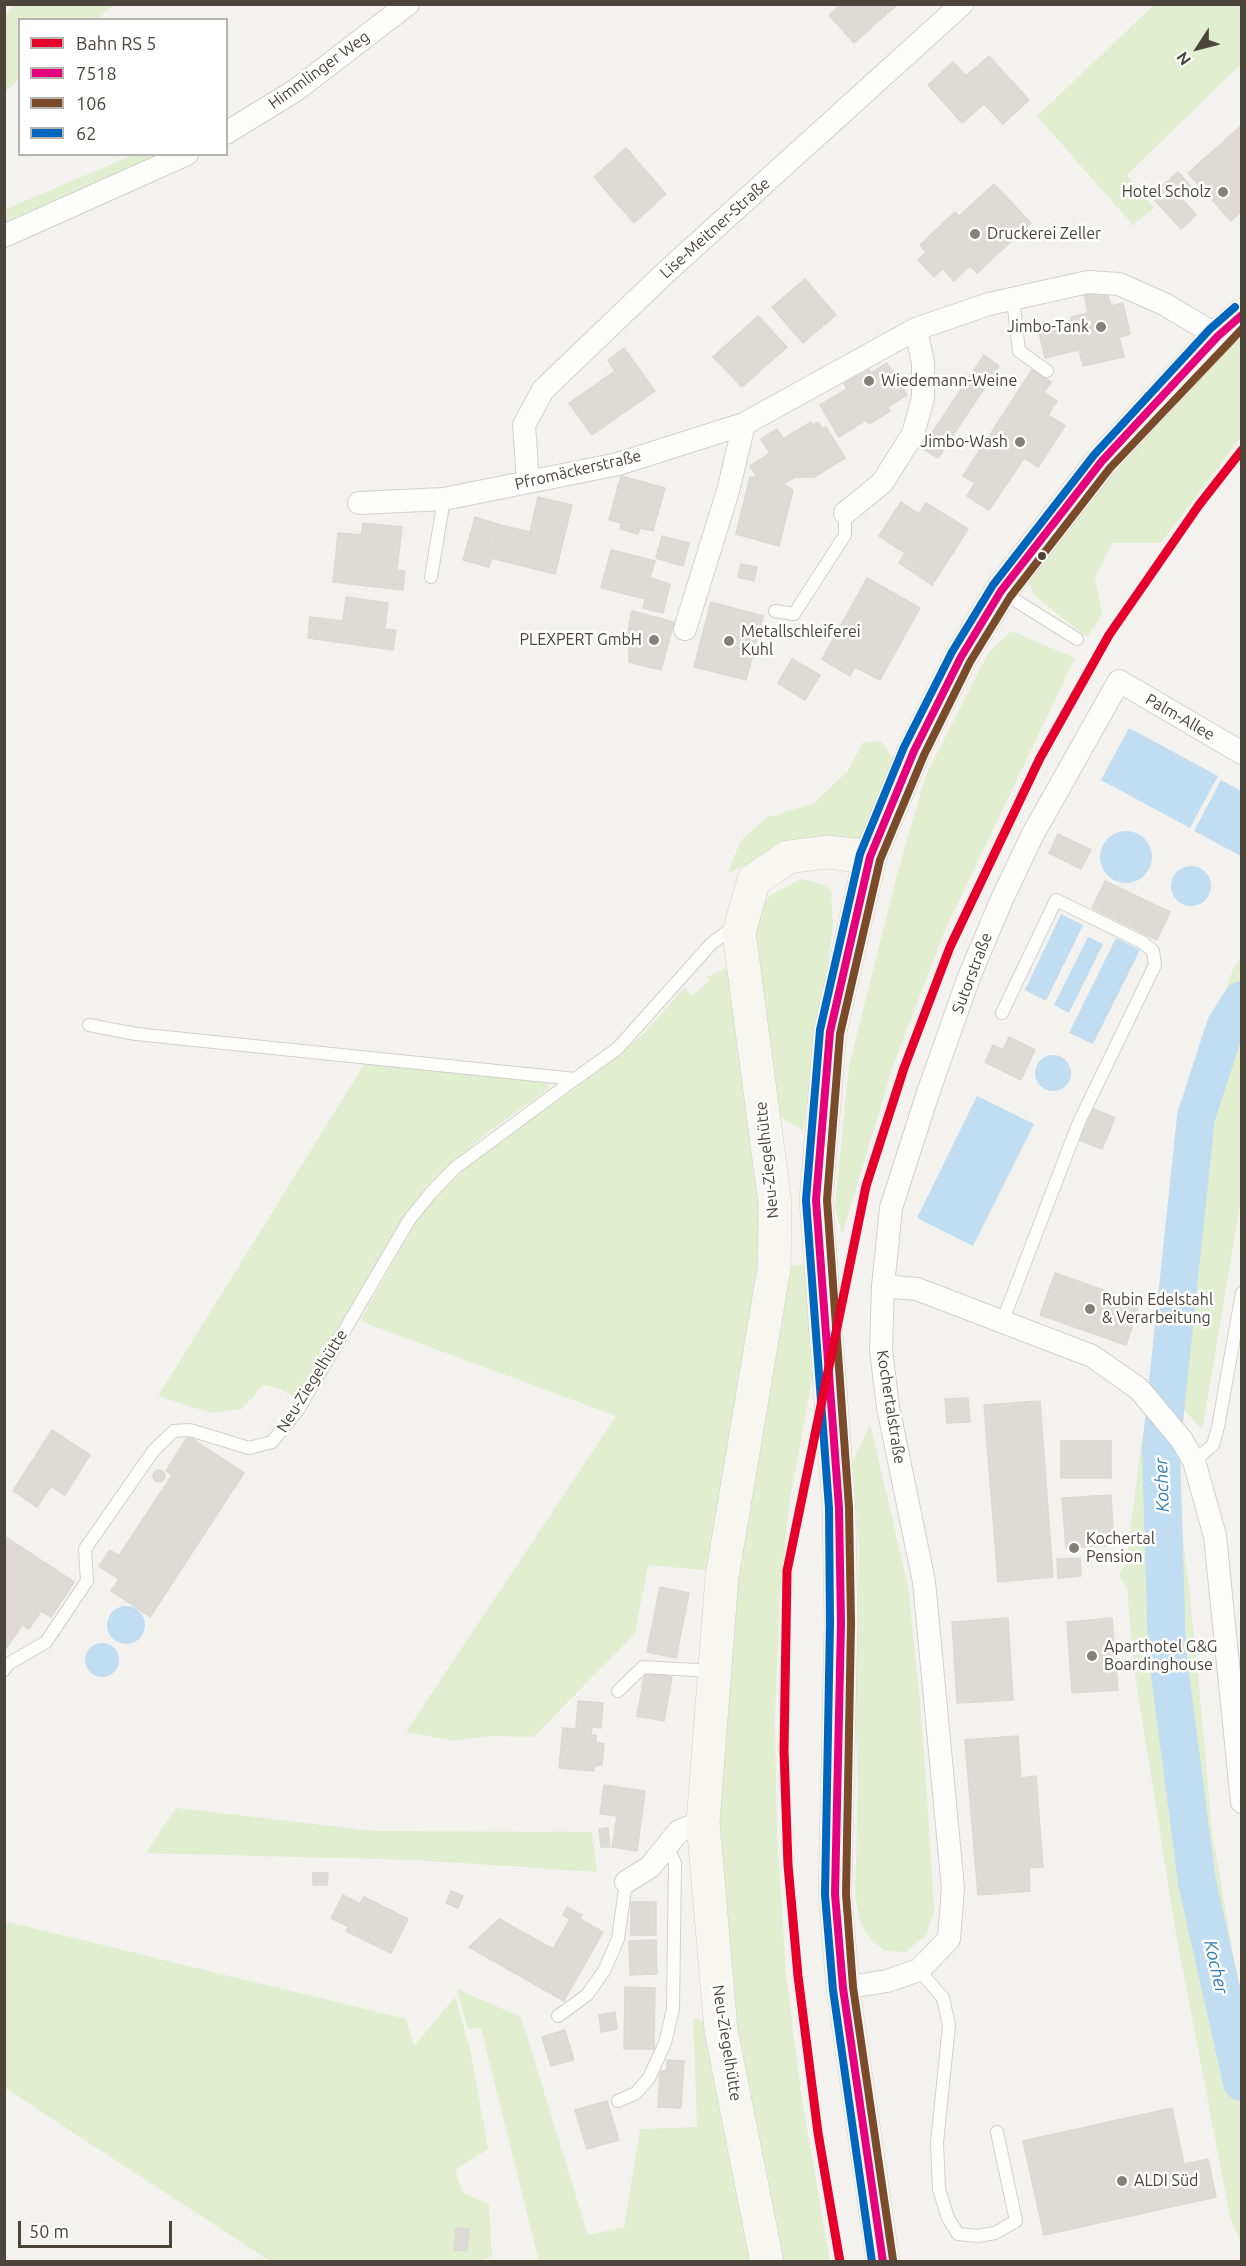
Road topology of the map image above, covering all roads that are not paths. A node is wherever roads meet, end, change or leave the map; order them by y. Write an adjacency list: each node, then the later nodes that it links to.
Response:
1 (408, 4): 3 (street, Himmlinger Weg)
2 (962, 4): 11 (street, Lise-Meitner-Straße)
3 (228, 132)
4 (183, 156): 5 (street)
5 (4, 236)
6 (1013, 299): 7 (street, Pfromäckerstraße); 8 (street, Pfromäckerstraße); 9 (lane)
7 (1230, 326): 16 (street)
8 (916, 329): 10 (street, Pfromäckerstraße); 14 (street)
9 (1047, 371)
10 (744, 424): 11 (street, Pfromäckerstraße); 18 (street)
11 (528, 482): 12 (street, Pfromäckerstraße)
12 (444, 499): 13 (street, Pfromäckerstraße); 15 (lane)
13 (359, 503)
14 (845, 513): 17 (lane)
15 (431, 577)
16 (1001, 591): 19 (lane); 22 (street)
17 (775, 611)
18 (686, 629)
19 (1077, 639)
20 (1119, 681): 21 (street, Palm-Allee); 27 (street, Sutorstraße)
21 (1242, 753)
22 (870, 857): 23 (street, Neu-Ziegelhütte); 39 (street)
23 (739, 932): 26 (lane, Neu-Ziegelhütte); 32 (street, Neu-Ziegelhütte)
24 (1002, 1012): 29 (lane)
25 (89, 1025): 26 (lane)
26 (575, 1079): 31 (lane, Neu-Ziegelhütte)
27 (883, 1286): 29 (street); 38 (street, Kochertalstraße)
28 (1242, 1293): 30 (lane)
29 (1002, 1320): 30 (street)
30 (1194, 1461): 34 (street)
31 (4, 1670)
32 (714, 1671): 33 (lane); 35 (street, Neu-Ziegelhütte)
33 (618, 1691)
34 (1242, 1802)
35 (703, 1822): 36 (street); 43 (street, Neu-Ziegelhütte)
36 (667, 1846): 37 (street); 41 (lane)
37 (626, 1882): 40 (lane)
38 (919, 1970): 39 (street, Kochertalstraße); 42 (lane)
39 (843, 1988): 44 (street)
40 (558, 2016)
41 (618, 2101)
42 (997, 2132)
43 (767, 2262)
44 (883, 2262)

